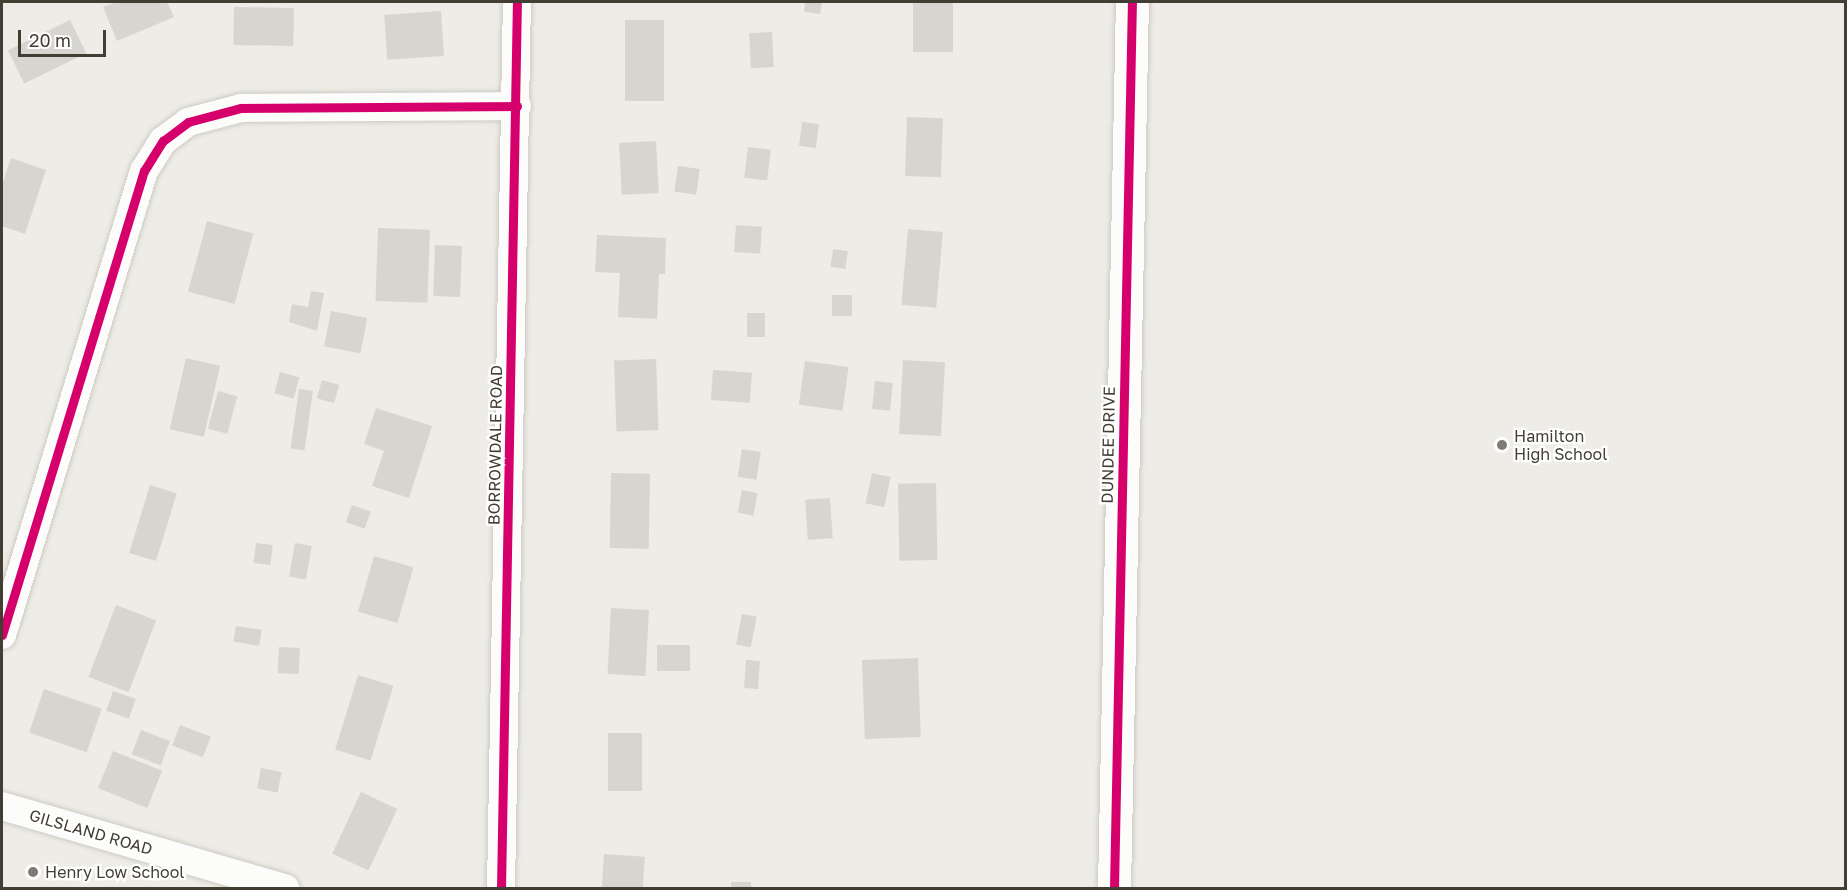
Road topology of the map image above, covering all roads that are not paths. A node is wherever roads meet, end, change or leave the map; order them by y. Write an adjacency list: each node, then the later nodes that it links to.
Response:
1 (517, 2): 3 (street, BORROWDALE ROAD)
2 (1132, 2): 8 (street, DUNDEE DRIVE)
3 (517, 106): 4 (street); 7 (street, BORROWDALE ROAD)
4 (2, 635)
5 (2, 806): 6 (street, GILSLAND ROAD)
6 (285, 888)
7 (501, 888)
8 (1114, 888)

